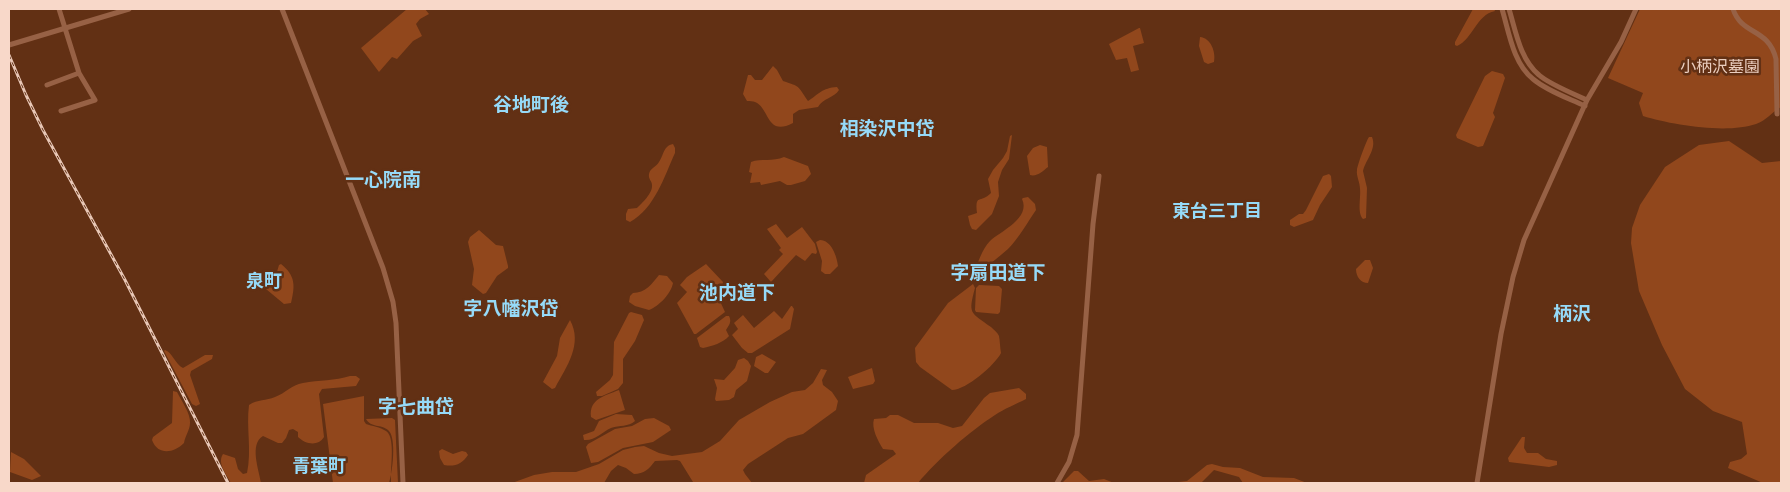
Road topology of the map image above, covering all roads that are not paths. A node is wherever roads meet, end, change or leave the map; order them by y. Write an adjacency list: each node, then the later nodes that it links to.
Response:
1 (59, 9): 8 (street)
2 (130, 9): 8 (street)
3 (282, 9): 17 (street)
4 (1502, 9): 13 (street)
5 (1509, 9): 12 (street)
6 (1636, 9): 12 (street)
7 (1733, 9): 15 (street)
8 (64, 28): 9 (street); 10 (street)
9 (9, 45)
10 (79, 73): 11 (street); 14 (street)
11 (47, 86)
12 (1588, 100): 13 (street)
13 (1585, 106): 19 (street)
14 (61, 111)
15 (1777, 114)
16 (1099, 176): 18 (street)
17 (403, 483)
18 (1057, 483)
19 (1477, 483)

